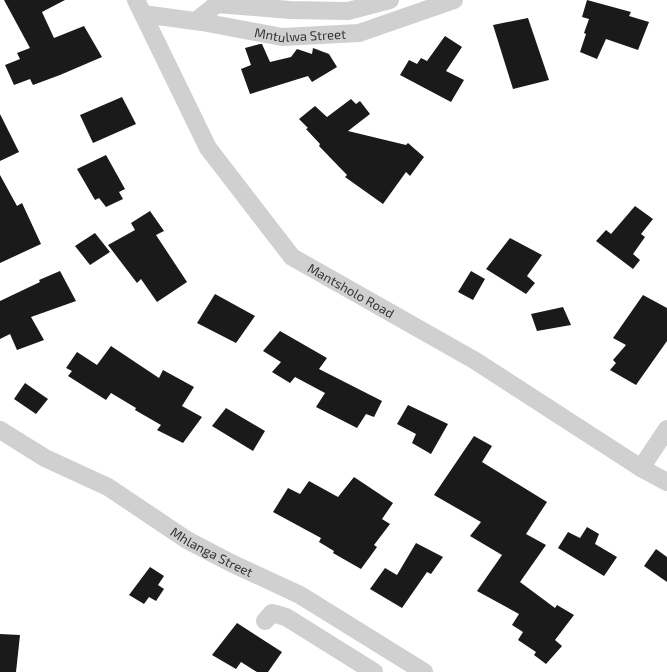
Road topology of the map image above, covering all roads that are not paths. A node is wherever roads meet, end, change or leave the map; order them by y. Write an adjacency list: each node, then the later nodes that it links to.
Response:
1 (390, 0): 4 (street)
2 (454, 0): 4 (street, Mntulwa Street)
3 (139, 7): 4 (street, Mntulwa Street); 7 (street, Mantsholo Road)
4 (196, 21)
5 (0, 430): 11 (street, Mhlanga Street)
6 (667, 430): 7 (street)
7 (641, 468): 8 (street, Mantsholo Road)
8 (667, 482)
9 (265, 621): 10 (street)
10 (374, 672)
11 (424, 672)

